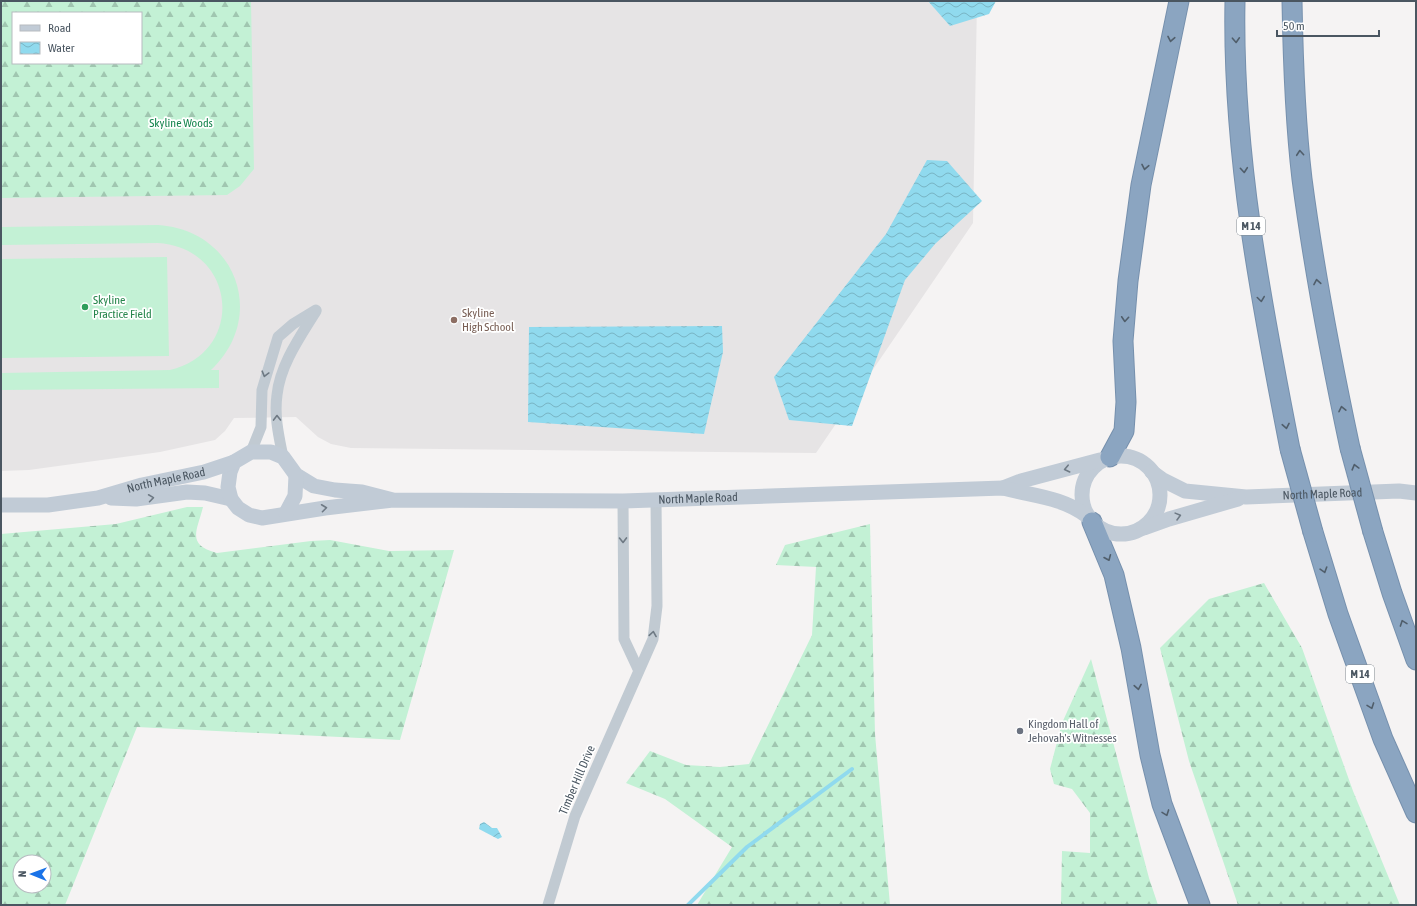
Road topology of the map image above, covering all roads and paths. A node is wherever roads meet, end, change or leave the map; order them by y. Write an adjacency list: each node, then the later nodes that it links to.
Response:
1 (1178, 1): 6 (highway, one-way to 6)
2 (1235, 1): 26 (highway, M 14, one-way to 26, bridge)
3 (1292, 1): 24 (highway, one-way to 3, bridge)
4 (251, 452): 5 (street); 5 (street, one-way to 4); 7 (street)
5 (283, 457): 9 (street)
6 (1107, 458): 8 (street); 11 (street, North Maple Road, one-way to 11); 22 (street)
7 (234, 462): 15 (street, North Maple Road); 16 (street)
8 (1152, 472): 14 (street, North Maple Road); 23 (street)
9 (296, 475): 17 (street, North Maple Road); 21 (street)
10 (1416, 485): 12 (street, North Maple Road)
11 (1003, 488): 18 (street, North Maple Road); 22 (street, North Maple Road)
12 (1399, 491): 13 (street, North Maple Road); 14 (street, North Maple Road)
13 (1416, 493)
14 (1246, 497): 23 (street, North Maple Road, one-way to 14)
15 (98, 498): 16 (street, North Maple Road, one-way to 16); 20 (street, North Maple Road)
16 (231, 499): 21 (street)
17 (394, 500): 19 (street, North Maple Road); 21 (street, North Maple Road, one-way to 17)
18 (656, 500): 19 (street, North Maple Road); 25 (street, Timber Hill Drive, one-way to 18)
19 (623, 501): 25 (street, one-way to 25)
20 (1, 505)
21 (286, 513)
22 (1090, 519): 23 (street); 28 (highway, one-way to 28)
23 (1142, 529)
24 (1416, 660)
25 (638, 669): 27 (street, Timber Hill Drive)
26 (1416, 813)
27 (548, 905)
28 (1200, 905)

